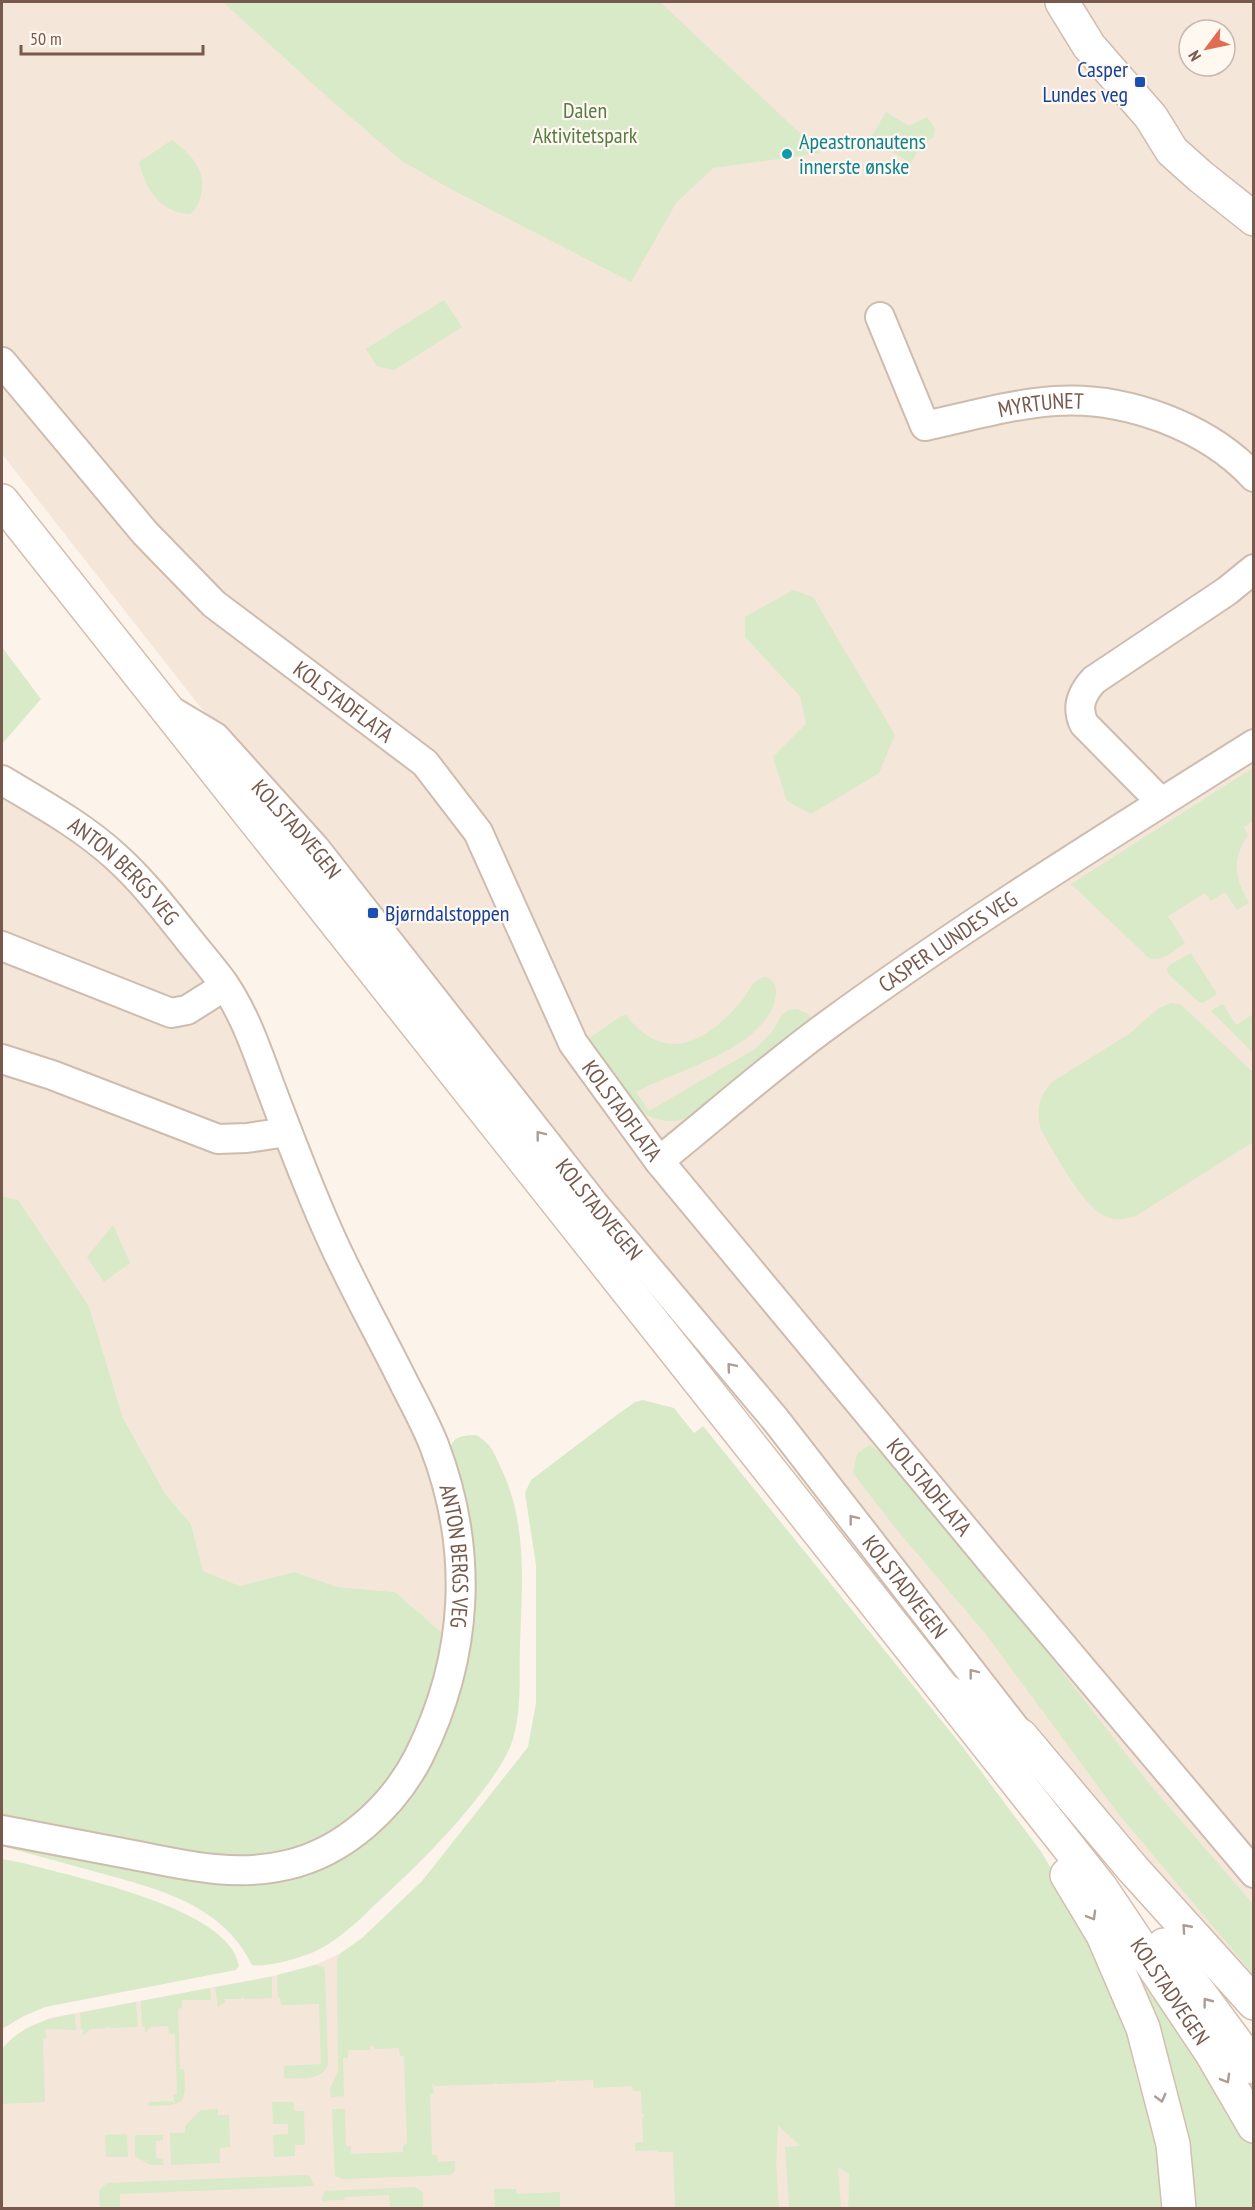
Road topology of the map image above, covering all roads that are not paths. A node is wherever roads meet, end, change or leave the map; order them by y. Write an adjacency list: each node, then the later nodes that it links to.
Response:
1 (1062, 2): 2 (main road)
2 (1151, 117): 3 (main road); 4 (main road)
3 (1254, 197)
4 (1254, 219)
5 (880, 317): 7 (street, MYRTUNET)
6 (2, 362): 18 (street, KOLSTADFLATA)
7 (1254, 477)
8 (2, 501): 10 (main road, KOLSTADVEGEN)
9 (1254, 569): 13 (street)
10 (160, 704): 19 (main road, KOLSTADVEGEN); 20 (street, KOLSTADVEGEN, one-way to 10)
11 (1254, 744): 13 (street, CASPER LUNDES VEG)
12 (2, 780): 15 (street, ANTON BERGS VEG)
13 (1161, 802): 18 (street, CASPER LUNDES VEG)
14 (2, 946): 15 (street)
15 (225, 986): 17 (street, ANTON BERGS VEG)
16 (2, 1059): 17 (street)
17 (287, 1132): 21 (street, ANTON BERGS VEG)
18 (659, 1161): 22 (street, KOLSTADFLATA)
19 (946, 1691): 20 (main road); 24 (main road, KOLSTADVEGEN, one-way to 19); 25 (main road, KOLSTADVEGEN, one-way to 25); 26 (main road, one-way to 26)
20 (1022, 1736): 23 (main road, one-way to 20)
21 (2, 1830)
22 (1254, 1873)
23 (1254, 2003)
24 (1254, 2067)
25 (1254, 2126)
26 (1179, 2208)

